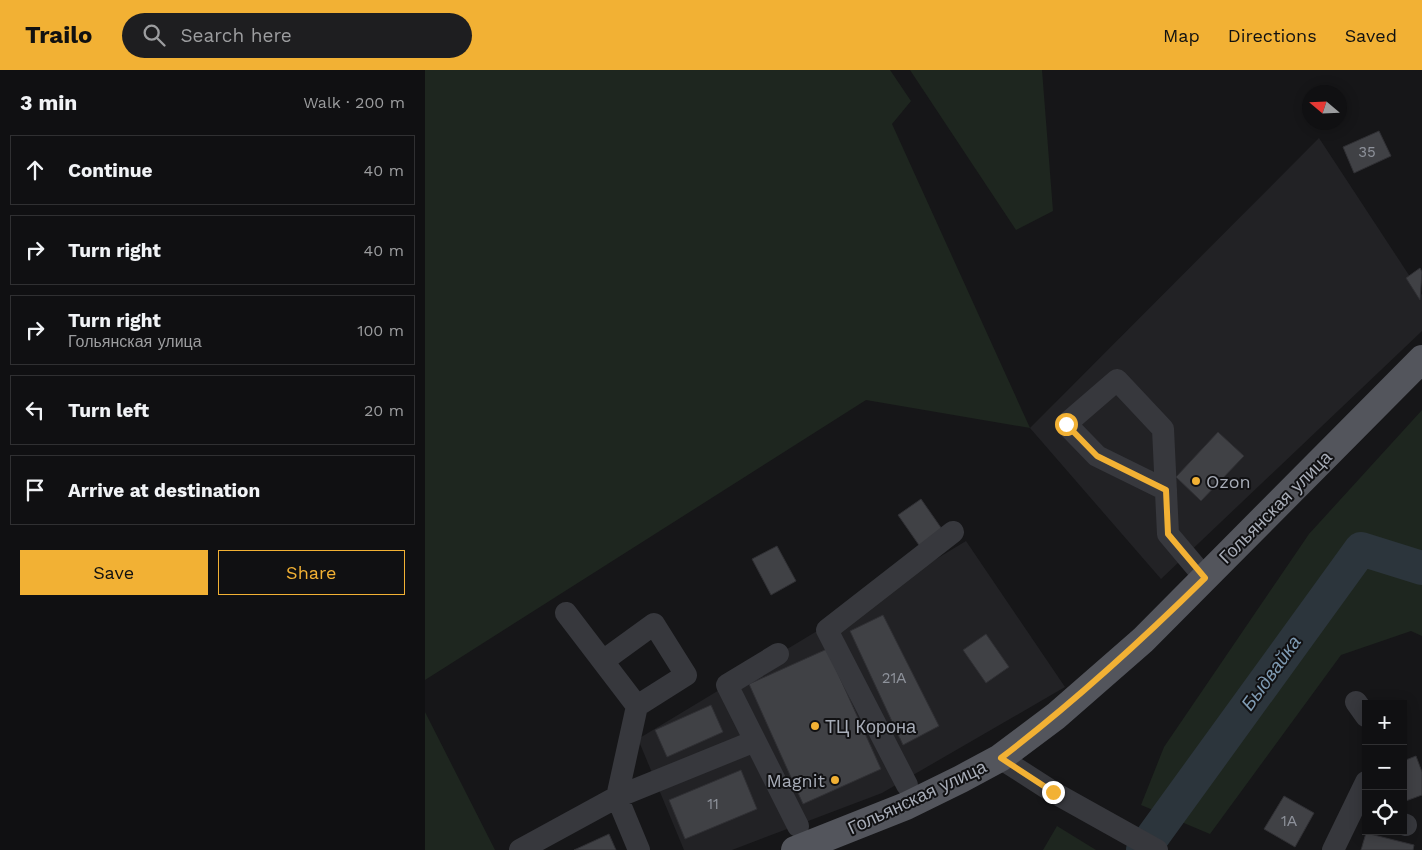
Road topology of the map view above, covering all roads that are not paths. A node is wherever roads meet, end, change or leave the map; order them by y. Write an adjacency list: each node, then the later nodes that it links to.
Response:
1 (1422, 359): 4 (main road, Гольянская улица)
2 (1166, 490): 2 (street); 4 (street)
3 (953, 532): 11 (street)
4 (1205, 578): 10 (main road, Гольянская улица)
5 (566, 613): 7 (street)
6 (778, 654): 9 (street)
7 (603, 662): 8 (street); 8 (street)
8 (637, 706): 13 (street)
9 (755, 741): 13 (street); 15 (street)
10 (1001, 758): 15 (main road, Гольянская улица); 18 (street)
11 (907, 785)
12 (1364, 790): 14 (street)
13 (617, 798): 16 (street); 17 (street)
14 (1360, 810): 19 (street)
15 (797, 838)
16 (520, 850)
17 (639, 850)
18 (1157, 850)
19 (1333, 850)

